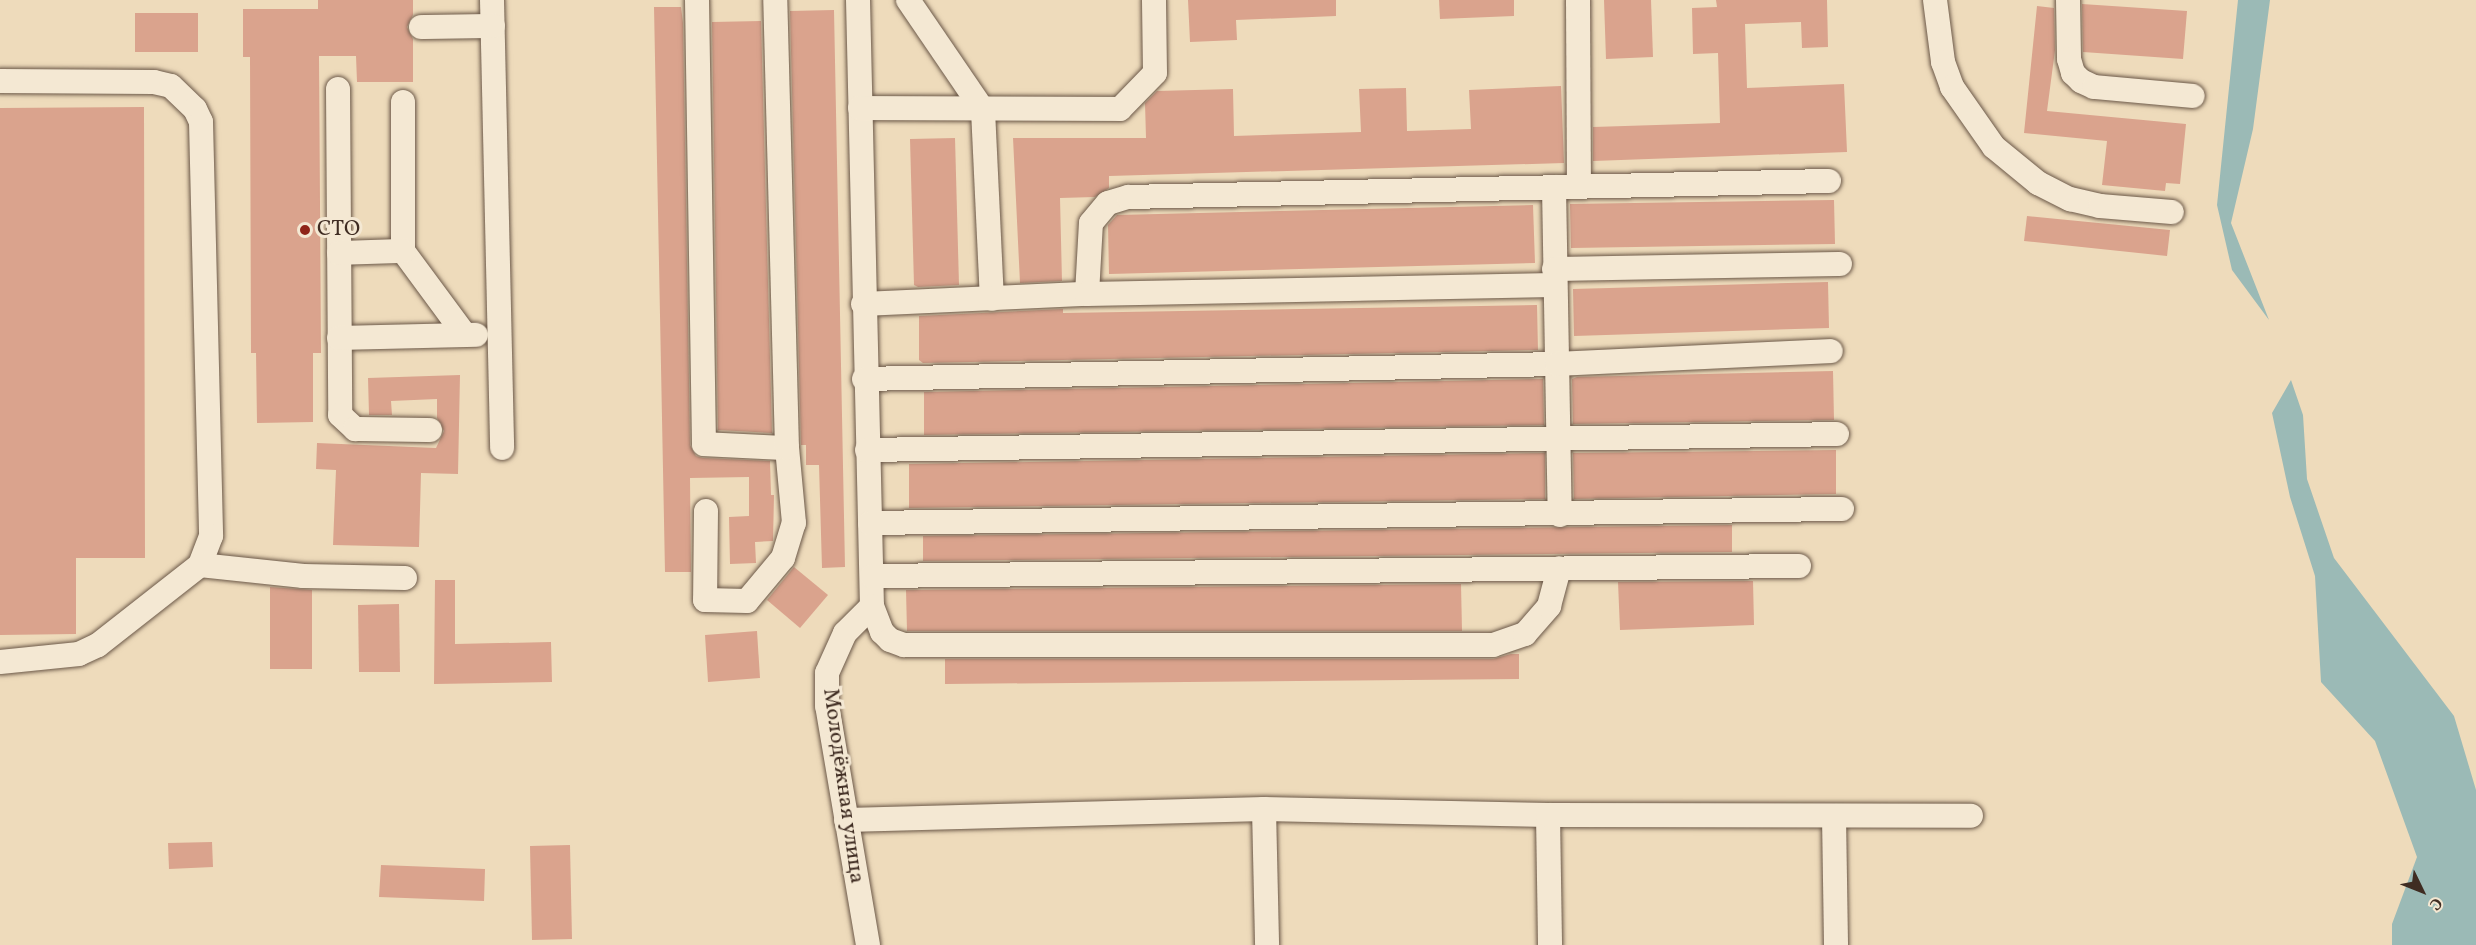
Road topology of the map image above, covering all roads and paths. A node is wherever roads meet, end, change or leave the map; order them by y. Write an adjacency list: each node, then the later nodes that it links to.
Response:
1 (492, 0): 10 (street)
2 (697, 0): 39 (street)
3 (775, 0): 39 (street)
4 (858, 0): 16 (street)
5 (908, 0): 17 (street)
6 (1154, 0): 17 (street)
7 (1578, 0): 19 (street)
8 (1935, 0): 21 (street)
9 (2068, 0): 14 (street)
10 (493, 26): 11 (street); 30 (street)
11 (421, 27)
12 (0, 81): 45 (street)
13 (338, 89): 23 (street)
14 (2193, 96)
15 (403, 102): 22 (street)
16 (860, 108): 17 (street); 28 (street)
17 (983, 110): 27 (street)
18 (1829, 181): 19 (street)
19 (1579, 186): 20 (street)
20 (1554, 187): 25 (street); 26 (street)
21 (2172, 212)
22 (403, 251): 23 (street); 29 (street)
23 (339, 253): 31 (street)
24 (1840, 264): 25 (street)
25 (1554, 277): 26 (street); 33 (street)
26 (1087, 294): 27 (street)
27 (992, 299): 28 (street)
28 (863, 303): 34 (street)
29 (465, 335): 30 (street); 31 (street)
30 (500, 335): 38 (street)
31 (339, 338): 35 (street)
32 (1831, 351): 33 (street)
33 (1557, 364): 34 (street); 37 (street)
34 (864, 379): 40 (street)
35 (430, 430)
36 (1838, 434): 37 (street)
37 (1558, 438): 40 (street); 43 (street)
38 (502, 448)
39 (787, 448): 42 (street)
40 (867, 450): 44 (street)
41 (1842, 509): 43 (street)
42 (706, 511)
43 (1560, 515): 44 (street)
44 (870, 523): 48 (street)
45 (200, 565): 49 (street); 51 (street)
46 (1799, 566): 47 (street)
47 (1559, 568): 48 (street); 50 (street)
48 (872, 576): 50 (street)
49 (405, 578)
50 (872, 606): 56 (street, Молодёжная улица)
51 (0, 662)
52 (1264, 808): 53 (street); 56 (street); 58 (street)
53 (1548, 815): 54 (street); 59 (street)
54 (1834, 816): 55 (street); 60 (street)
55 (1971, 816)
56 (846, 820): 57 (street, Молодёжная улица)
57 (868, 945)
58 (1267, 945)
59 (1550, 945)
60 (1836, 945)

